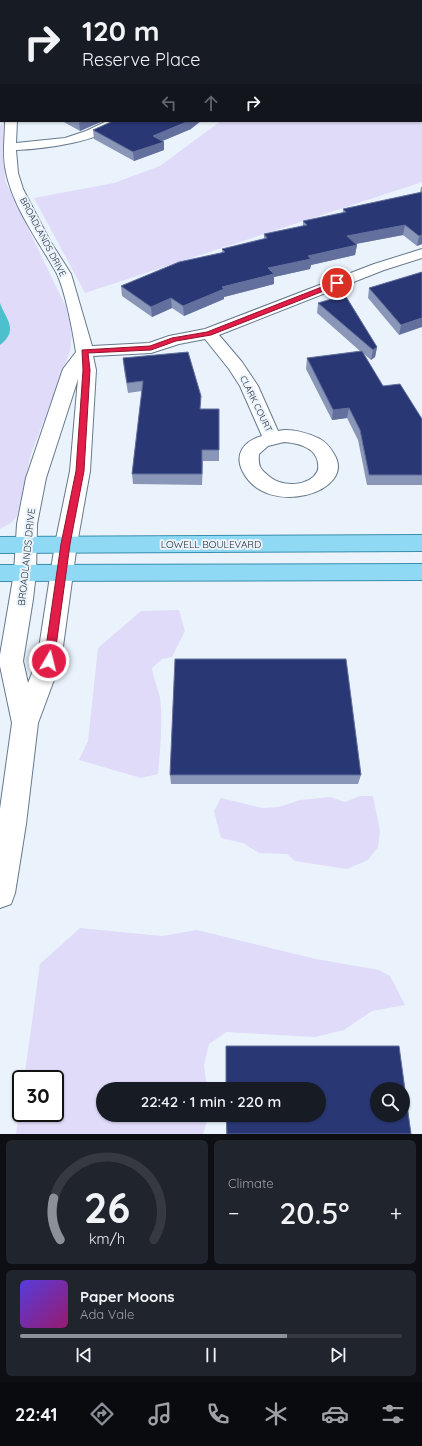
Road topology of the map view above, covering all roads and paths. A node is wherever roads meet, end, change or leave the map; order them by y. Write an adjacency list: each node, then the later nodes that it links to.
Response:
1 (11, 122): 3 (street, BROADLANDS DRIVE)
2 (113, 122): 3 (street)
3 (10, 147): 6 (street, BROADLANDS DRIVE)
4 (422, 254): 5 (street)
5 (209, 333): 6 (street); 7 (street, CLARK COURT)
6 (83, 344): 8 (street, BROADLANDS DRIVE); 11 (street, BROADLANDS DRIVE)
7 (272, 438)
8 (66, 544): 9 (main road, LOWELL BOULEVARD); 11 (main road, LOWELL BOULEVARD); 12 (street, BROADLANDS DRIVE)
9 (422, 544)
10 (0, 545): 11 (main road, LOWELL BOULEVARD)
11 (27, 545): 15 (street, BROADLANDS DRIVE)
12 (62, 572): 13 (main road); 15 (main road); 16 (street, BROADLANDS DRIVE)
13 (422, 572)
14 (0, 573): 15 (main road)
15 (25, 573): 16 (street, BROADLANDS DRIVE)
16 (25, 724): 17 (street, BROADLANDS DRIVE)
17 (2, 875)

